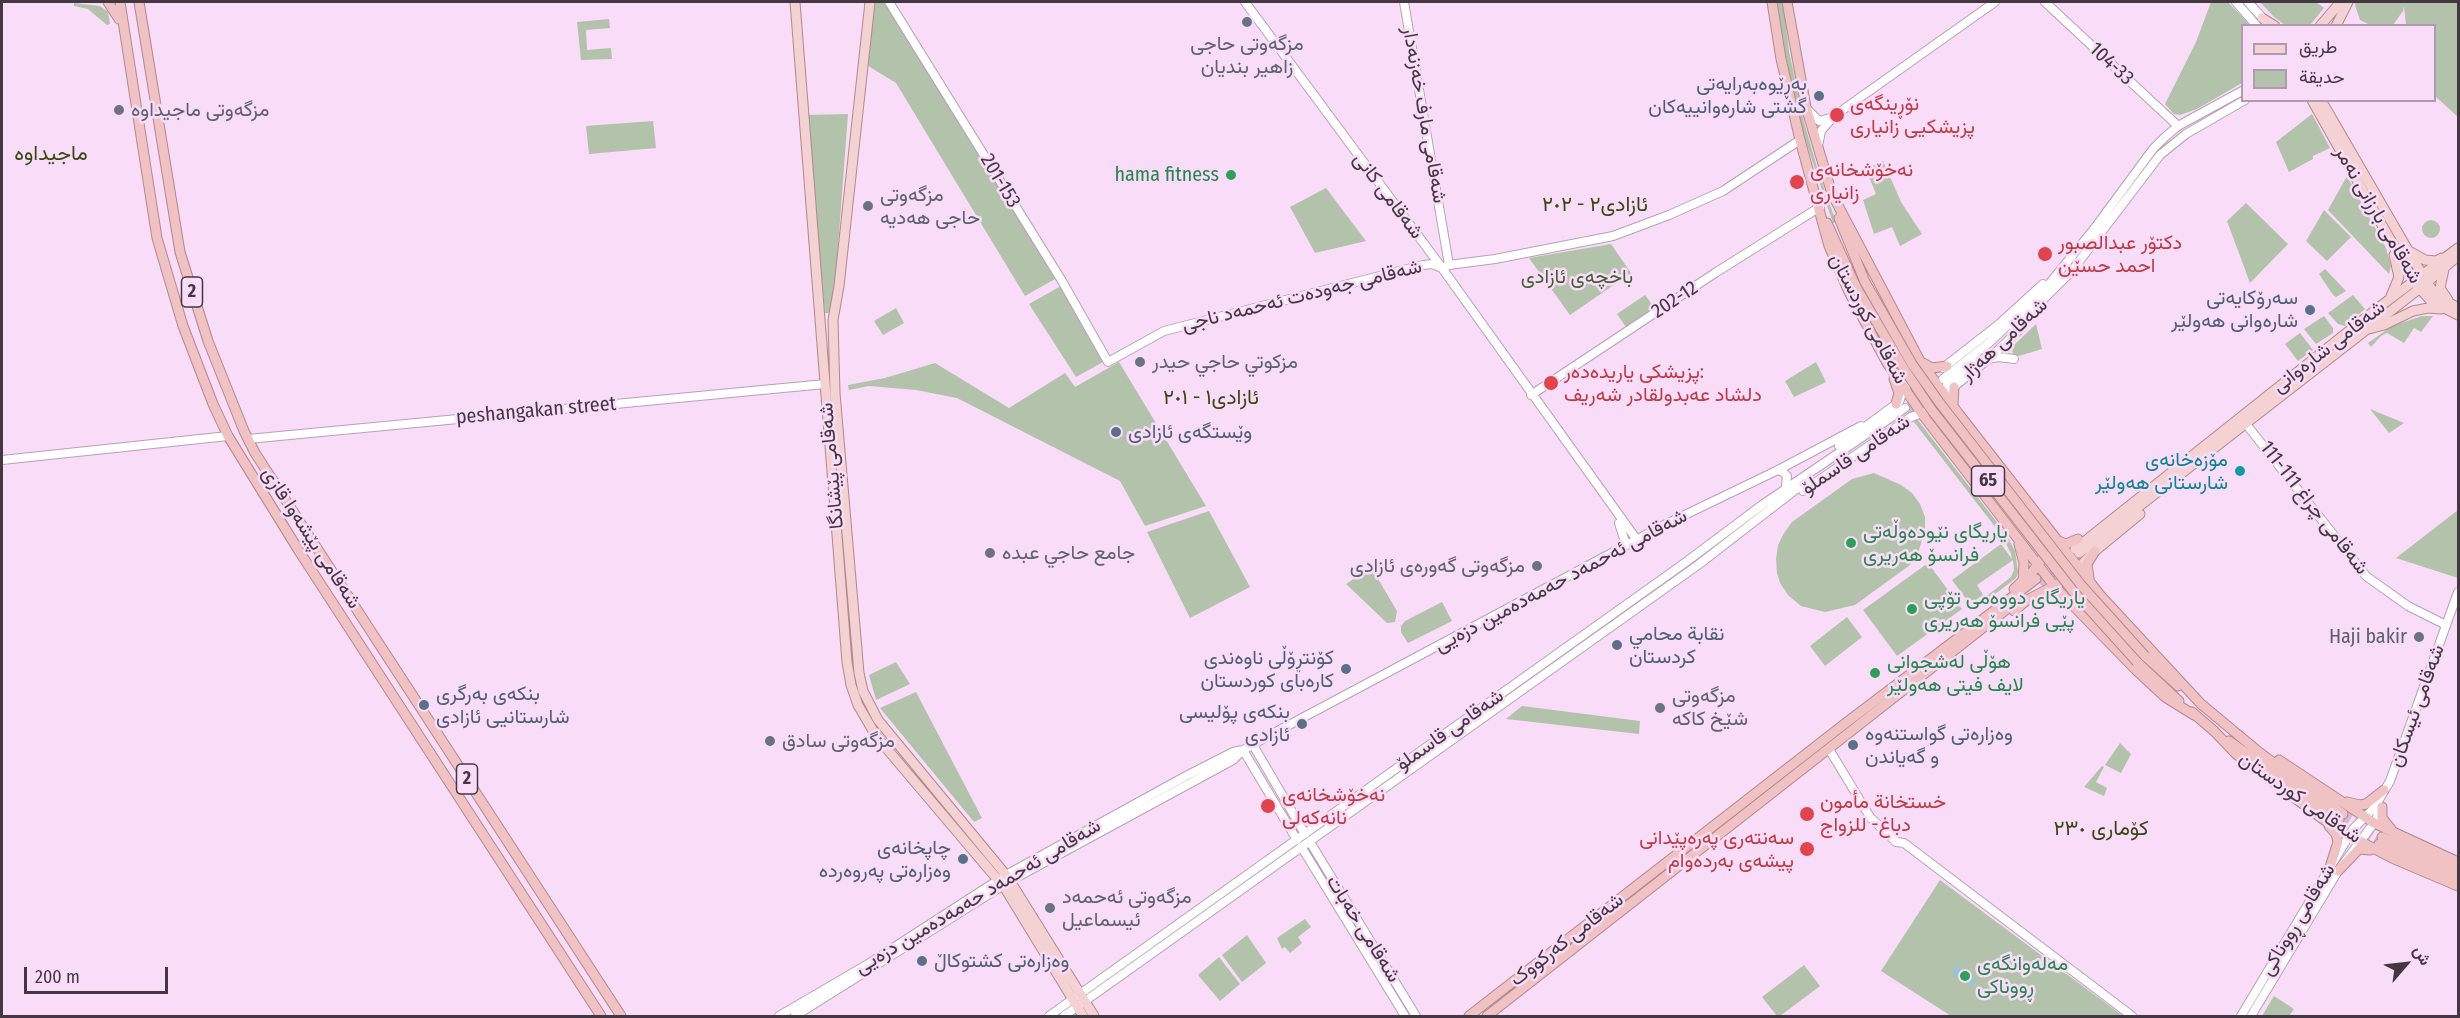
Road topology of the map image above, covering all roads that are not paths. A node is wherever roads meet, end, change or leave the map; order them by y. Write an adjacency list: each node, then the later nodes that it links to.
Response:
1 (108, 2): 23 (highway)
2 (120, 2): 23 (highway, شەقامی پێشەوا قازی / 2)
3 (132, 2): 18 (highway)
4 (139, 2): 18 (highway, شەقامی پێشەوا قازی / 2)
5 (146, 2): 18 (highway)
6 (795, 2): 48 (main road, شەقامی پێشانگا)
7 (870, 2): 49 (main road, شەقامی پێشانگا)
8 (889, 2): 56 (street, 201-153)
9 (1245, 2): 42 (street, شەقامی کانی)
10 (1404, 2): 42 (street, شەقامی مارف خەزنەدار)
11 (1772, 2): 32 (highway, شەقامی کوردستان / 65)
12 (1789, 2): 28 (highway, شەقامی کوردستان / 65)
13 (1995, 2): 30 (street)
14 (2045, 2): 31 (street, 104-33)
15 (2236, 2): 19 (main road)
16 (2248, 2): 19 (main road)
17 (2342, 3): 20 (main road); 21 (main road); 22 (main road)
18 (141, 23): 52 (highway, شەقامی پێشەوا قازی / 2)
19 (2263, 23)
20 (2322, 24)
21 (2327, 24)
22 (2337, 24)
23 (123, 27): 53 (highway, شەقامی پێشەوا قازی / 2)
24 (2241, 92): 31 (main road, شەقامی هەژار)
25 (2242, 102): 34 (main road, شەقامی هەژار)
26 (2312, 102): 29 (main road, شەقامی بارزانی نەمر)
27 (2322, 102): 29 (main road)
28 (1806, 107): 30 (street); 33 (highway, شەقامی کوردستان / 65)
29 (2323, 114): 37 (main road, شەقامی بارزانی نەمر); 38 (main road, شەقامی بارزانی نەمر)
30 (1834, 116): 33 (street)
31 (2178, 126): 34 (main road, شەقامی هەژار)
32 (1800, 140): 36 (highway, شەقامی کوردستان / 65); 42 (street, شەقامی جەودەت ئەحمەد ناجی)
33 (1818, 147): 35 (highway, شەقامی کوردستان / 65)
34 (2134, 182): 43 (main road, شەقامی هەژار)
35 (1832, 194): 45 (highway, شەقامی کوردستان / 65); 55 (highway, شەقامی کوردستان / 65)
36 (1820, 207): 45 (highway, شەقامی کوردستان / 65); 57 (highway, شەقامی کوردستان / 65); 63 (street, 202-12)
37 (2390, 241): 44 (main road, شەقامی بارزانی نەمر); 46 (main road)
38 (2403, 245): 40 (main road); 44 (main road, شەقامی بارزانی نەمر)
39 (2458, 249): 40 (main road, شەقامی شارەوانی)
40 (2454, 256): 41 (main road, شەقامی شارەوانی); 44 (main road, شەقامی شارەوانی)
41 (2446, 266): 44 (main road, شەقامی شارەوانی); 47 (main road)
42 (1446, 267): 56 (street, شەقامی جەودەت ئەحمەد ناجی); 63 (street, شەقامی کانی)
43 (2059, 278): 51 (main road, شەقامی هەژار); 58 (main road, شەقامی هەژار); 61 (main road, شەقامی هەژار)
44 (2421, 283): 46 (main road, شەقامی شارەوانی); 47 (main road, شەقامی بارزانی نەمر); 50 (main road, شەقامی شارەوانی)
45 (1861, 285): 102 (highway, شەقامی کوردستان / 65, bridge)
46 (2379, 307): 73 (main road, شەقامی شارەوانی)
47 (2456, 310): 50 (main road)
48 (821, 318): 49 (main road); 60 (main road, شەقامی پێشانگا)
49 (833, 320): 80 (main road, شەقامی پێشانگا)
50 (2364, 330): 69 (main road, شەقامی شارەوانی)
51 (2006, 343): 54 (main road, شەقامی هەژار); 54 (main road)
52 (213, 354): 53 (highway); 72 (highway, شەقامی پێشەوا قازی / 2)
53 (195, 359): 70 (highway, شەقامی پێشەوا قازی / 2)
54 (1987, 360): 61 (main road, شەقامی هەژار)
55 (1920, 361): 58 (highway); 59 (highway, شەقامی کوردستان / 65)
56 (1108, 362)
57 (1887, 363): 62 (highway, شەقامی کوردستان / 65); 66 (highway)
58 (1947, 366): 59 (main road, شەقامی هەژار)
59 (1928, 372): 62 (main road, شەقامی قاسملۆ); 64 (highway, شەقامی کوردستان / 65)
60 (825, 384): 72 (street, peshangakan street); 80 (main road, شەقامی پێشانگا)
61 (1948, 384): 64 (main road, شەقامی هەژار); 65 (highway)
62 (1904, 388): 66 (main road, شەقامی قاسملۆ); 68 (highway, شەقامی کوردستان / 65)
63 (1531, 395): 78 (street, شەقامی کانی)
64 (1945, 396): 65 (highway, شەقامی کوردستان / 65); 68 (main road, شەقامی قاسملۆ)
65 (1955, 409): 84 (highway, شەقامی کوردستان / 65)
66 (1905, 411): 67 (main road, شەقامی قاسملۆ); 68 (highway); 77 (main road, شەقامی قاسملۆ); 100 (main road, شەقامی قاسملۆ)
67 (1881, 416): 75 (street, شەقامی ئەحمەد حەمەدەمین دزەیی); 76 (main road, شەقامی قاسملۆ)
68 (1924, 416): 79 (highway, شەقامی کوردستان / 65)
69 (2246, 424): 71 (main road, شەقامی شارەوانی); 101 (street, شەقامی چراغ 111-111)
70 (228, 436): 74 (street); 86 (highway, شەقامی پێشەوا قازی / 2)
71 (2228, 438): 73 (main road, شەقامی شارەوانی); 87 (main road, شەقامی شارەوانی)
72 (248, 439): 83 (highway, شەقامی پێشەوا قازی / 2)
73 (2201, 447): 81 (main road, شەقامی شارەوانی)
74 (2, 460)
75 (1778, 470): 76 (main road); 82 (street, شەقامی ئەحمەد حەمەدەمین دزەیی)
76 (1786, 485): 77 (main road, شەقامی قاسملۆ)
77 (1762, 505): 98 (main road, شەقامی قاسملۆ)
78 (1613, 508): 82 (street, شەقامی کانی); 85 (street, شەقامی کانی)
79 (2015, 533): 89 (highway, شەقامی کوردستان / 65); 93 (highway)
80 (843, 538): 132 (main road, شەقامی پێشانگا)
81 (2078, 539): 84 (highway)
82 (1637, 540): 85 (street, شەقامی ئەحمەد حەمەدەمین دزەیی)
83 (313, 542): 86 (highway); 88 (highway, شەقامی پێشەوا قازی / 2)
84 (2057, 543): 89 (highway, شەقامی کەرکووک); 90 (highway, شەقامی کوردستان / 65)
85 (1626, 545): 108 (street, شەقامی ئەحمەد حەمەدەمین دزەیی)
86 (299, 551): 91 (highway, شەقامی پێشەوا قازی / 2)
87 (2095, 551): 90 (main road, شەقامی شارەوانی); 96 (highway)
88 (326, 562): 91 (highway); 139 (highway, شەقامی پێشەوا قازی / 2)
89 (2037, 564): 93 (highway, شەقامی کەرکووک); 94 (highway, شەقامی کوردستان / 65)
90 (2079, 570): 94 (highway, شەقامی کەرکووک); 96 (highway, شەقامی کوردستان / 65)
91 (312, 572): 138 (highway, شەقامی پێشەوا قازی / 2)
92 (2038, 581): 103 (highway, شەقامی کەرکووک)
93 (2021, 583): 103 (highway, شەقامی کەرکووک)
94 (2055, 587): 97 (highway, شەقامی کەرکووک); 99 (highway, شەقامی کوردستان / 65)
95 (2458, 592): 101 (main road, شەقامی ئیسکان)
96 (2100, 595): 104 (highway, شەقامی کوردستان / 65)
97 (2027, 600): 99 (highway); 103 (highway, شەقامی کەرکووک)
98 (1620, 609): 100 (main road); 121 (main road, شەقامی قاسملۆ)
99 (2075, 609): 105 (highway, شەقامی کوردستان / 65)
100 (1626, 617): 121 (main road, شەقامی قاسملۆ)
101 (2446, 625): 111 (main road, شەقامی ئیسکان)
102 (2141, 659): 104 (highway, شەقامی کوردستان / 65); 105 (highway, شەقامی کوردستان / 65)
103 (1896, 691): 109 (highway, شەقامی کەرکووک); 131 (highway, شەقامی کەرکووک)
104 (2201, 704): 107 (highway, شەقامی کوردستان / 65)
105 (2194, 714): 106 (highway, شەقامی کوردستان / 65)
106 (2214, 731): 107 (highway, شەقامی کوردستان / 65); 114 (highway, شەقامی کوردستان / 65)
107 (2235, 731): 112 (highway, شەقامی کوردستان / 65)
108 (1253, 745): 110 (street, شەقامی ئەحمەد حەمەدەمین دزەیی); 121 (street, شەقامی خەبات)
109 (1829, 749): 131 (highway, شەقامی کەرکووک); 150 (street)
110 (1243, 750): 124 (street, شەقامی خەبات); 132 (street, شەقامی ئەحمەد حەمەدەمین دزەیی)
111 (2386, 788): 112 (highway); 113 (main road, شەقامی ئیسکان); 115 (main road, شەقامی ئیسکان)
112 (2339, 799): 114 (highway); 115 (highway, شەقامی کوردستان / 65)
113 (2382, 807): 116 (main road, شەقامی ئیسکان); 119 (highway)
114 (2315, 813): 120 (highway, شەقامی کوردستان / 65); 127 (highway)
115 (2365, 816): 116 (highway, شەقامی کوردستان / 65); 117 (main road, شەقامی ئیسکان)
116 (2374, 823): 118 (main road, شەقامی ئیسکان); 119 (highway, شەقامی کوردستان / 65)
117 (2356, 825): 120 (main road, شەقامی ڕووناکی)
118 (2367, 832): 122 (main road, شەقامی ڕووناکی)
119 (2398, 834): 123 (highway, شەقامی کوردستان / 65)
120 (2349, 835): 122 (highway, شەقامی کوردستان / 65); 127 (main road, شەقامی ڕووناکی)
121 (1307, 838): 124 (main road, شەقامی قاسملۆ); 129 (street, شەقامی خەبات)
122 (2359, 841): 125 (highway, شەقامی کوردستان / 65); 127 (main road, شەقامی ڕووناکی)
123 (2412, 841): 125 (highway); 126 (highway, شەقامی کوردستان / 65)
124 (1299, 844): 133 (street, شەقامی خەبات); 137 (main road, شەقامی قاسملۆ)
125 (2392, 858): 127 (highway); 134 (highway, شەقامی کوردستان / 65)
126 (2458, 862)
127 (2334, 869): 151 (main road, شەقامی ڕووناکی); 152 (main road, شەقامی ڕووناکی)
128 (2458, 870): 130 (highway, شەقامی کوردستان)
129 (1331, 877): 133 (street); 147 (street, شەقامی خەبات)
130 (2458, 877)
131 (1652, 879): 135 (highway, شەقامی کەرکووک); 136 (highway, شەقامی کەرکووک)
132 (1004, 880): 137 (main road, شەقامی پێشانگا); 140 (street, شەقامی ئەحمەد حەمەدەمین دزەیی); 141 (street, شەقامی ئەحمەد حەمەدەمین دزەیی)
133 (1323, 882): 146 (street, شەقامی خەبات)
134 (2458, 886)
135 (1635, 887): 136 (highway); 148 (highway, شەقامی کەرکووک)
136 (1642, 895): 149 (highway, شەقامی کەرکووک)
137 (1078, 1001): 142 (main road, شەقامی قاسملۆ); 143 (main road, شەقامی قاسملۆ); 144 (main road); 145 (main road)
138 (601, 1017)
139 (621, 1017)
140 (779, 1017)
141 (795, 1017)
142 (1049, 1017)
143 (1064, 1017)
144 (1083, 1017)
145 (1094, 1017)
146 (1405, 1017)
147 (1416, 1017)
148 (1469, 1017)
149 (1487, 1017)
150 (2132, 1017)
151 (2241, 1017)
152 (2251, 1017)

